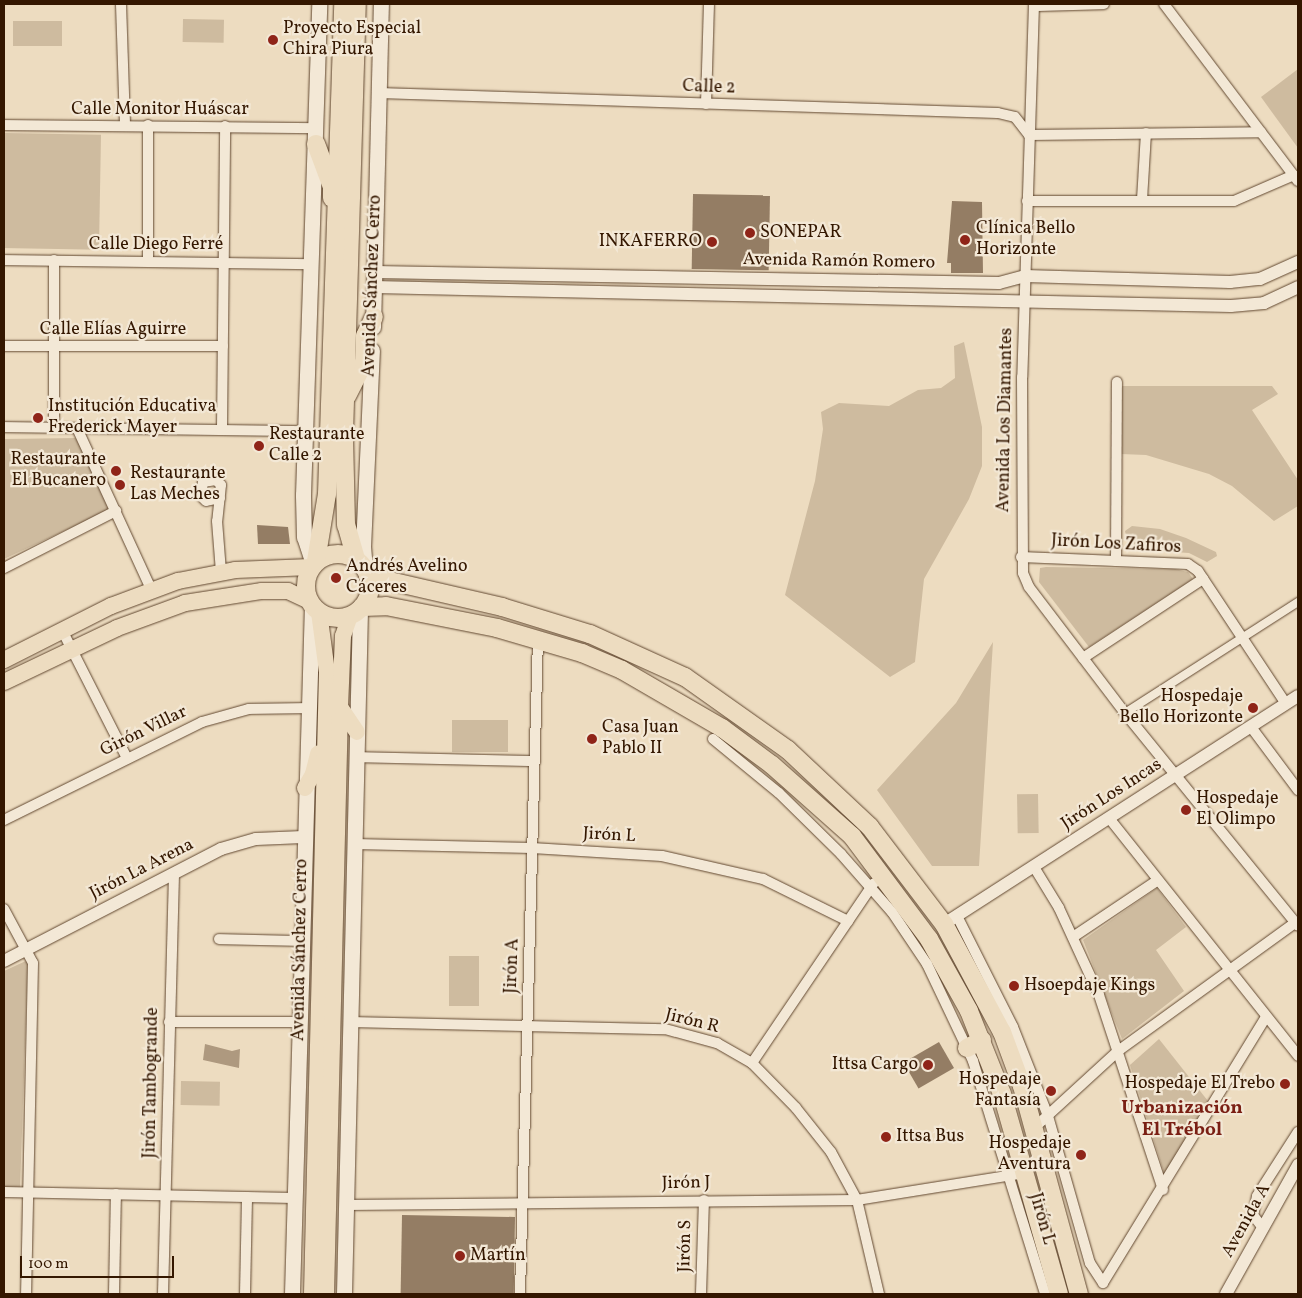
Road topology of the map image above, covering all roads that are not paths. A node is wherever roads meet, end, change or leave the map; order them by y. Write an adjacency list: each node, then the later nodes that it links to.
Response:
1 (121, 4): 13 (street)
2 (319, 4): 19 (main road)
3 (343, 4): 23 (highway, Avenida Sánchez Cerro)
4 (357, 4): 43 (highway, Avenida Sánchez Cerro)
5 (381, 4): 10 (main road, Avenida Sánchez Cerro)
6 (710, 4): 11 (street)
7 (1104, 4): 9 (street)
8 (1164, 4): 16 (street)
9 (1034, 5): 18 (street, Avenida Los Diamantes)
10 (379, 93): 11 (street, Calle 2); 31 (main road, Avenida Sánchez Cerro)
11 (706, 104): 18 (street, Calle 2)
12 (4, 125): 13 (street, Calle Monitor Huáscar)
13 (125, 125): 14 (street, Calle Monitor Huáscar)
14 (148, 125): 15 (street, Calle Monitor Huáscar); 26 (street)
15 (225, 126): 19 (street, Calle Monitor Huáscar); 27 (street)
16 (1261, 132): 17 (street); 20 (street)
17 (1146, 133): 18 (street); 21 (street)
18 (1029, 135): 22 (street, Avenida Los Diamantes)
19 (316, 136): 23 (highway); 29 (main road)
20 (1296, 178): 21 (street)
21 (1142, 200): 22 (street)
22 (1027, 201): 30 (street, Avenida Los Diamantes)
23 (338, 230): 53 (highway, Avenida Sánchez Cerro)
24 (4, 260): 25 (street, Calle Diego Ferré)
25 (54, 260): 26 (street, Calle Diego Ferré); 40 (street)
26 (148, 261): 27 (street, Calle Diego Ferré)
27 (223, 261): 29 (street, Calle Diego Ferré); 41 (street)
28 (1298, 262): 30 (street, Avenida Ramón Romero)
29 (309, 264): 48 (main road)
30 (1025, 276): 33 (street, Avenida Ramón Romero); 37 (street, Avenida Los Diamantes)
31 (374, 280): 32 (street, Avenida Ramón Romero); 35 (street, Avenida Ramón Romero); 38 (main road, Avenida Sánchez Cerro)
32 (811, 280): 33 (street, Avenida Ramón Romero); 35 (street)
33 (839, 280): 36 (street)
34 (1298, 286): 37 (street, Avenida Ramón Romero)
35 (811, 295): 36 (street, Avenida Ramón Romero)
36 (838, 295): 37 (street, Avenida Ramón Romero)
37 (1024, 299): 51 (street, Avenida Los Diamantes)
38 (374, 317): 43 (highway); 55 (main road, Avenida Sánchez Cerro)
39 (4, 346): 40 (street, Calle Elías Aguirre)
40 (55, 346): 41 (street, Calle Elías Aguirre); 45 (street)
41 (223, 346): 47 (street)
42 (1117, 382): 52 (street)
43 (344, 401): 55 (highway, Avenida Sánchez Cerro)
44 (4, 427): 45 (street)
45 (54, 428): 46 (street)
46 (77, 428): 47 (street); 50 (street)
47 (222, 428): 48 (street)
48 (305, 431): 53 (main road)
49 (220, 498): 56 (street)
50 (116, 511): 54 (street); 58 (street)
51 (1021, 557): 52 (street, Jirón Los Zafiros); 68 (street, Avenida Los Diamantes)
52 (1116, 560): 57 (street, Jirón Los Zafiros)
53 (314, 564): 55 (highway); 56 (main road); 61 (highway)
54 (4, 568)
55 (363, 568): 59 (highway); 62 (highway)
56 (221, 572): 58 (main road)
57 (1203, 579): 65 (street, Jirón Los Zafiros); 68 (street)
58 (151, 589): 64 (main road)
59 (461, 599): 63 (highway); 73 (highway)
60 (1298, 602): 65 (street)
61 (313, 606): 62 (highway); 67 (main road); 75 (main road, Avenida Sánchez Cerro); 80 (main road, Avenida Sánchez Cerro)
62 (357, 611): 63 (highway); 74 (main road, Avenida Sánchez Cerro); 78 (main road)
63 (457, 618): 66 (highway)
64 (62, 630): 67 (street); 69 (main road)
65 (1242, 638): 72 (street, Jirón Los Zafiros); 76 (street)
66 (538, 639): 79 (highway); 83 (street, Jirón A)
67 (71, 648): 70 (main road); 82 (street)
68 (1083, 658): 76 (street, Avenida Los Diamantes)
69 (4, 660)
70 (4, 682)
71 (1298, 696): 72 (street, Jirón Los Incas)
72 (1286, 704): 77 (street, Jirón Los Incas)
73 (732, 706): 79 (highway); 92 (highway)
74 (340, 707): 78 (main road); 144 (main road, Avenida Sánchez Cerro)
75 (307, 708): 82 (street, Girón Villar); 85 (main road, Avenida Sánchez Cerro)
76 (1125, 713): 84 (street, Avenida Los Diamantes)
77 (1251, 727): 84 (street, Jirón Los Incas); 86 (street)
78 (357, 732): 81 (main road)
79 (717, 733): 94 (highway); 97 (street)
80 (325, 739): 85 (main road); 143 (main road, Avenida Sánchez Cerro)
81 (356, 757): 83 (street); 90 (main road)
82 (127, 758): 88 (street, Girón Villar)
83 (535, 761): 91 (street, Jirón A)
84 (1178, 780): 87 (street, Jirón Los Incas); 101 (street)
85 (304, 788): 89 (main road, Avenida Sánchez Cerro)
86 (1298, 790)
87 (1109, 818): 93 (street, Jirón Los Incas); 96 (street)
88 (4, 820)
89 (304, 837): 95 (street, Jirón La Arena); 104 (main road, Avenida Sánchez Cerro)
90 (354, 844): 91 (street, Jirón L); 113 (main road)
91 (532, 848): 100 (street, Jirón L); 114 (street, Jirón A)
92 (896, 858): 94 (highway); 99 (highway)
93 (1034, 867): 99 (street, Jirón Los Incas); 102 (street)
94 (882, 872): 97 (street); 109 (highway)
95 (174, 873): 105 (street, Jirón La Arena); 111 (street, Jirón Tambogrande)
96 (1158, 880): 102 (street); 107 (street)
97 (871, 888): 100 (street); 115 (street)
98 (4, 909): 105 (street)
99 (950, 920): 108 (highway); 119 (street)
100 (848, 921): 118 (street)
101 (1295, 922): 107 (street)
102 (1072, 937): 116 (street)
103 (219, 939): 104 (street)
104 (301, 941): 112 (main road, Avenida Sánchez Cerro)
105 (26, 949): 106 (street, Jirón La Arena); 126 (street)
106 (4, 961)
107 (1228, 970): 110 (street); 116 (street)
108 (987, 1000): 109 (highway); 120 (highway)
109 (968, 1011): 115 (highway)
110 (1266, 1017): 117 (street); 124 (street)
111 (170, 1022): 112 (street); 128 (street, Jirón Tambogrande)
112 (299, 1022): 130 (main road, Avenida Sánchez Cerro)
113 (350, 1022): 114 (street, Jirón R); 134 (main road)
114 (528, 1024): 118 (street, Jirón R); 133 (street, Jirón A)
115 (975, 1044): 123 (highway)
116 (1118, 1051): 119 (street); 124 (street)
117 (1298, 1056)
118 (752, 1063): 132 (street, Jirón R)
119 (1048, 1116): 120 (street); 136 (street)
120 (1034, 1128): 137 (highway)
121 (1298, 1132): 135 (street)
122 (1298, 1165): 135 (street, Avenida A)
123 (1018, 1175): 132 (street, Jirón J); 149 (street, Jirón L); 150 (highway)
124 (1163, 1190): 136 (street)
125 (4, 1192): 126 (street)
126 (28, 1192): 127 (street); 138 (street)
127 (116, 1194): 128 (street); 139 (street)
128 (165, 1195): 129 (street); 140 (street, Jirón Tambogrande)
129 (247, 1197): 130 (street); 141 (street)
130 (294, 1198): 142 (main road, Avenida Sánchez Cerro)
131 (704, 1200): 132 (street, Jirón J); 133 (street, Jirón J); 147 (street, Jirón S)
132 (857, 1200): 148 (street, Jirón R)
133 (523, 1203): 134 (street, Jirón J); 146 (street, Jirón A)
134 (346, 1205): 145 (main road)
135 (1263, 1228): 152 (street, Avenida A)
136 (1090, 1262): 137 (street)
137 (1072, 1267): 151 (highway)
138 (26, 1294)
139 (114, 1294)
140 (163, 1294)
141 (244, 1294)
142 (292, 1294)
143 (312, 1294)
144 (326, 1294)
145 (344, 1294)
146 (520, 1294)
147 (701, 1294)
148 (879, 1294)
149 (1045, 1294)
150 (1059, 1294)
151 (1079, 1294)
152 (1226, 1294)

